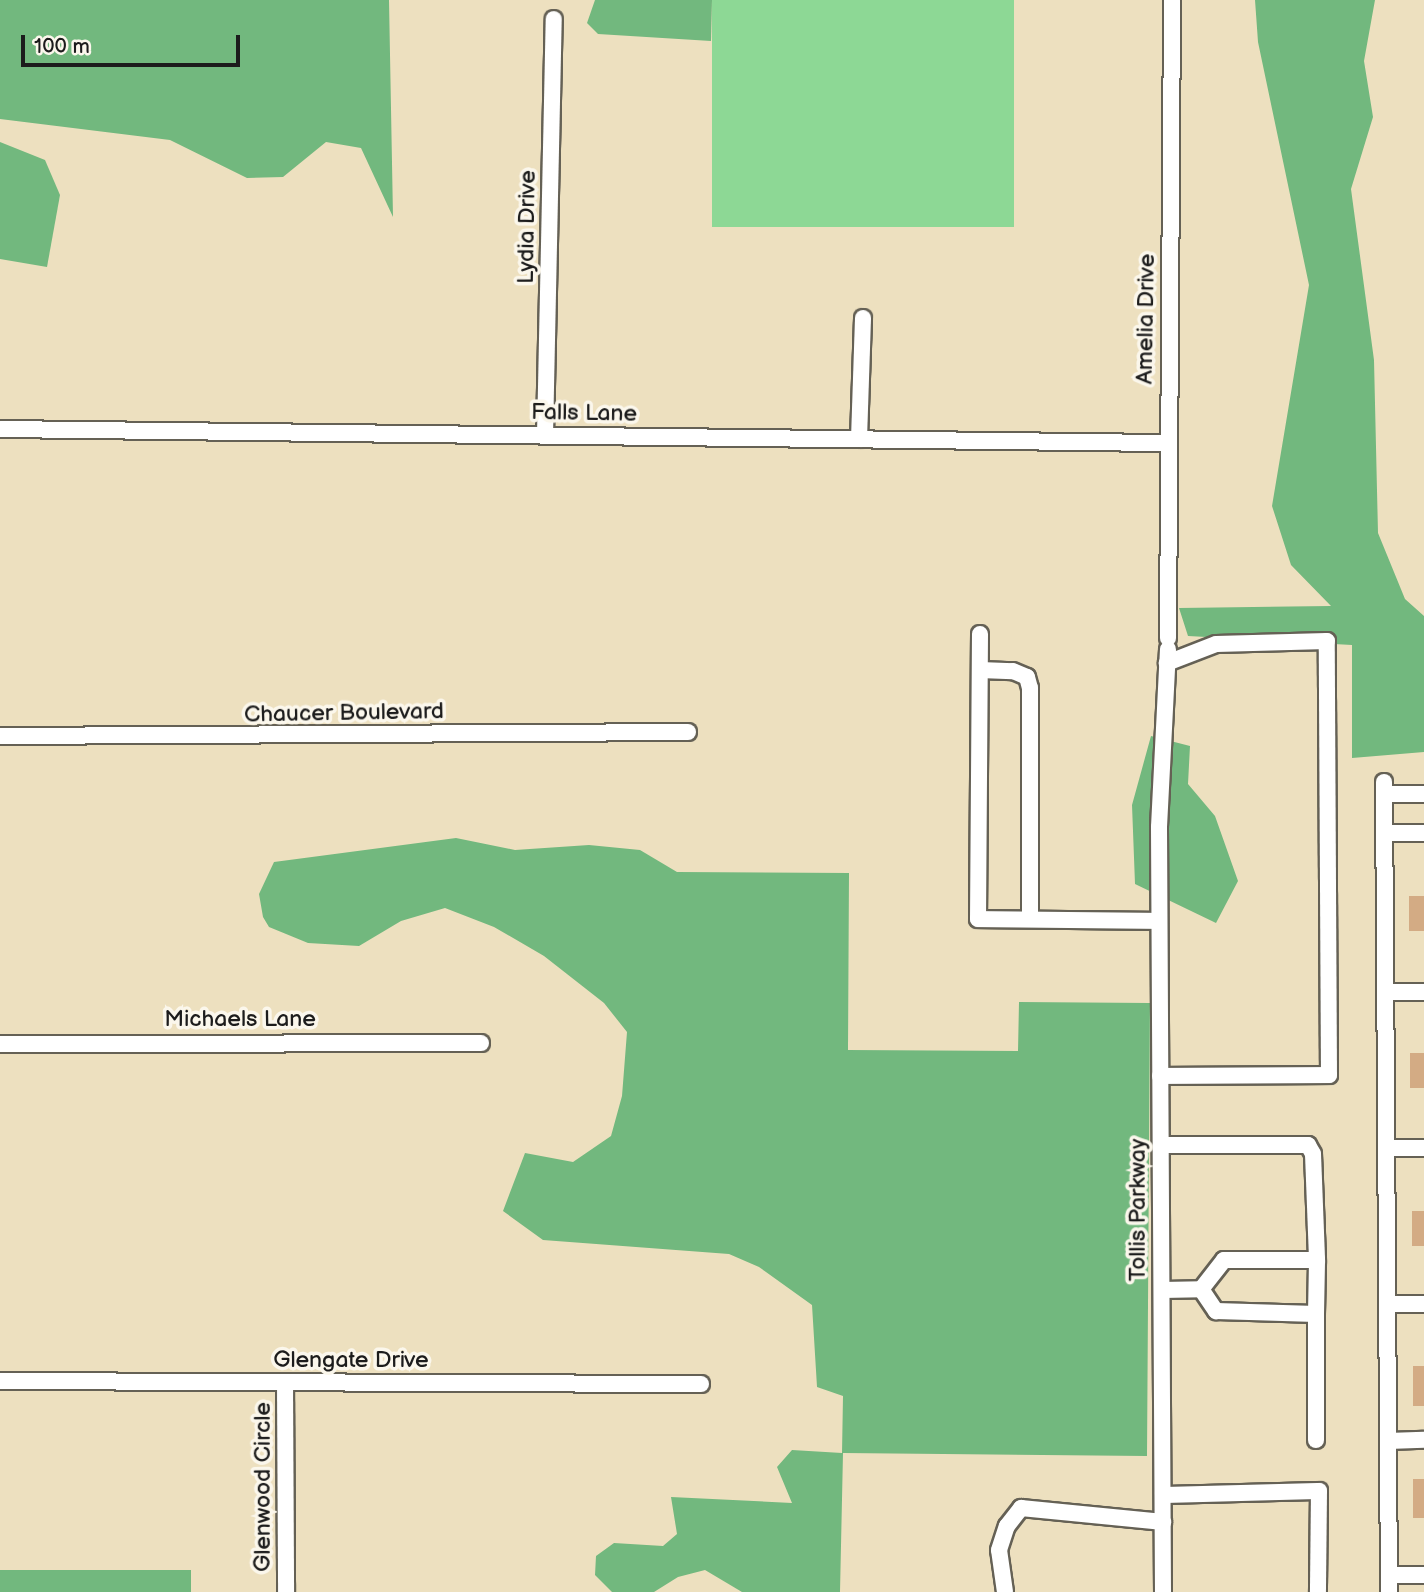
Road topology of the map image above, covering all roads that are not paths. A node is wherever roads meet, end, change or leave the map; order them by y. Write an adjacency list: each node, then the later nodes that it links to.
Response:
1 (1172, 0): 7 (street, Amelia Drive)
2 (554, 19): 5 (street, Lydia Drive)
3 (863, 318): 6 (street)
4 (0, 429): 5 (street, Falls Lane)
5 (545, 435): 6 (street, Falls Lane)
6 (859, 439): 7 (street, Falls Lane)
7 (1168, 443): 9 (street, Amelia Drive)
8 (980, 634): 10 (street)
9 (1168, 650): 14 (street, Amelia Drive); 23 (street)
10 (980, 670): 17 (street); 17 (street)
11 (688, 732): 12 (street, Chaucer Boulevard)
12 (0, 736)
13 (1424, 794): 15 (street)
14 (1159, 827): 18 (street, Tollis Parkway)
15 (1384, 833): 16 (street); 19 (street)
16 (1424, 833)
17 (1030, 919): 18 (street)
18 (1159, 920): 23 (street, Tollis Parkway)
19 (1385, 992): 20 (street); 25 (street)
20 (1424, 992)
21 (481, 1043): 22 (street, Michaels Lane)
22 (0, 1044)
23 (1160, 1076): 24 (street, Tollis Parkway)
24 (1161, 1145): 27 (street); 29 (street, Tollis Parkway)
25 (1386, 1148): 26 (street); 30 (street)
26 (1424, 1148)
27 (1317, 1260): 28 (street); 32 (street)
28 (1201, 1289): 29 (street); 32 (street)
29 (1161, 1290): 39 (street, Tollis Parkway)
30 (1387, 1304): 31 (street); 38 (street)
31 (1424, 1304)
32 (1316, 1314): 36 (street)
33 (0, 1381): 34 (street, Glengate Drive)
34 (285, 1383): 35 (street, Glengate Drive); 43 (street, Glenwood Circle)
35 (701, 1384)
36 (1316, 1440)
37 (1424, 1440): 38 (street)
38 (1388, 1441): 42 (street)
39 (1163, 1495): 40 (street, Tollis Parkway); 46 (street)
40 (1163, 1522): 44 (street); 45 (street, Tollis Parkway)
41 (1424, 1575): 42 (street)
42 (1389, 1584)
43 (286, 1592)
44 (1005, 1592)
45 (1163, 1592)
46 (1318, 1592)

